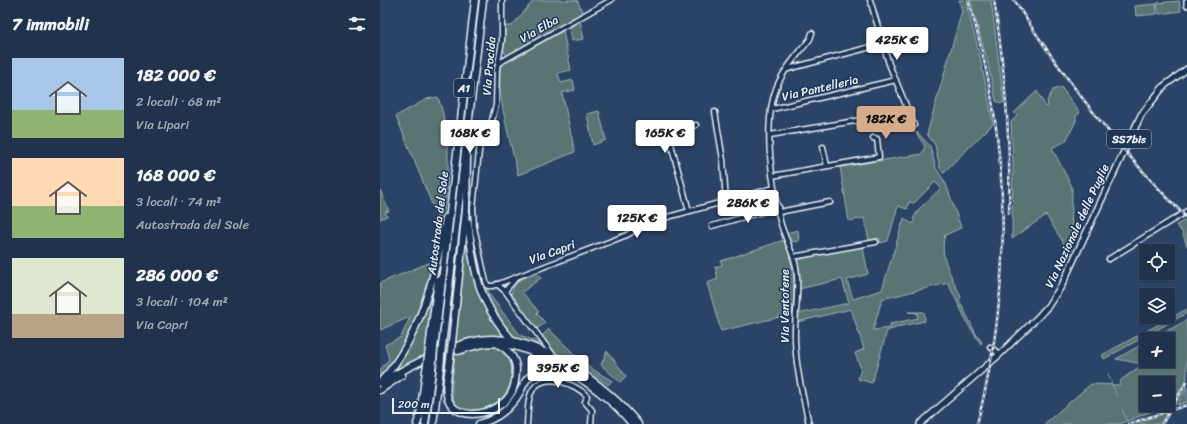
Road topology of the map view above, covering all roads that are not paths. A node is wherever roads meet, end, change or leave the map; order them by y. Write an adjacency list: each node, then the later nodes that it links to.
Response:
1 (475, 0): 26 (highway, Autostrada del Sole / A1)
2 (483, 0): 19 (highway, Autostrada del Sole / A1)
3 (502, 0): 10 (street, Via Procida)
4 (611, 0): 10 (street, Via Elba)
5 (870, 0): 9 (street)
6 (1187, 1): 7 (main road)
7 (1187, 5)
8 (812, 33): 11 (street, Via Ventotene)
9 (882, 44): 11 (street); 13 (street)
10 (499, 63): 38 (street, Via Procida)
11 (788, 69): 14 (street, Via Ventotene)
12 (1185, 69): 43 (main road, Via Nazionale delle Puglie / SS7bis)
13 (896, 80): 14 (street, Via Pantelleria); 18 (street)
14 (772, 109): 20 (street, Via Ventotene)
15 (715, 112): 27 (street)
16 (873, 118): 20 (street)
17 (696, 125): 32 (street)
18 (914, 125)
19 (468, 126): 29 (highway); 55 (highway, Autostrada del Sole / A1, bridge)
20 (770, 135): 24 (street, Via Ventotene)
21 (873, 138): 23 (street)
22 (823, 147): 23 (street)
23 (827, 166): 24 (street)
24 (772, 176): 25 (street, Via Ventotene)
25 (774, 188): 27 (street, Via Capri); 30 (street, Via Ventotene)
26 (452, 195): 45 (highway, Autostrada del Sole / A1, bridge); 48 (highway)
27 (726, 201): 32 (street, Via Capri)
28 (830, 202): 30 (street)
29 (466, 209): 40 (highway); 41 (highway, bridge)
30 (779, 209): 33 (street); 35 (street, Via Ventotene)
31 (1187, 210): 36 (street)
32 (689, 211): 37 (street, Via Capri)
33 (712, 226)
34 (876, 242): 35 (street)
35 (793, 257): 63 (street, Via Ventotene)
36 (1109, 259)
37 (517, 276): 38 (street, Via Capri); 39 (street)
38 (497, 284): 39 (street)
39 (505, 291): 44 (street)
40 (513, 341): 44 (highway); 48 (highway)
41 (495, 343): 46 (highway); 47 (highway)
42 (990, 347): 43 (street)
43 (1000, 354): 64 (main road, Via Nazionale delle Puglie / SS7bis)
44 (556, 359): 52 (highway)
45 (429, 370): 53 (highway); 54 (highway)
46 (568, 370): 50 (highway); 56 (highway)
47 (394, 380): 49 (highway); 51 (highway)
48 (380, 383)
49 (380, 390)
50 (600, 393): 59 (highway); 60 (highway)
51 (380, 396)
52 (621, 404): 61 (highway); 62 (highway)
53 (417, 424)
54 (425, 424)
55 (433, 424)
56 (479, 424)
57 (527, 424): 58 (street)
58 (591, 424)
59 (627, 424)
60 (632, 424)
61 (638, 424)
62 (642, 424)
63 (809, 424)
64 (920, 424)

